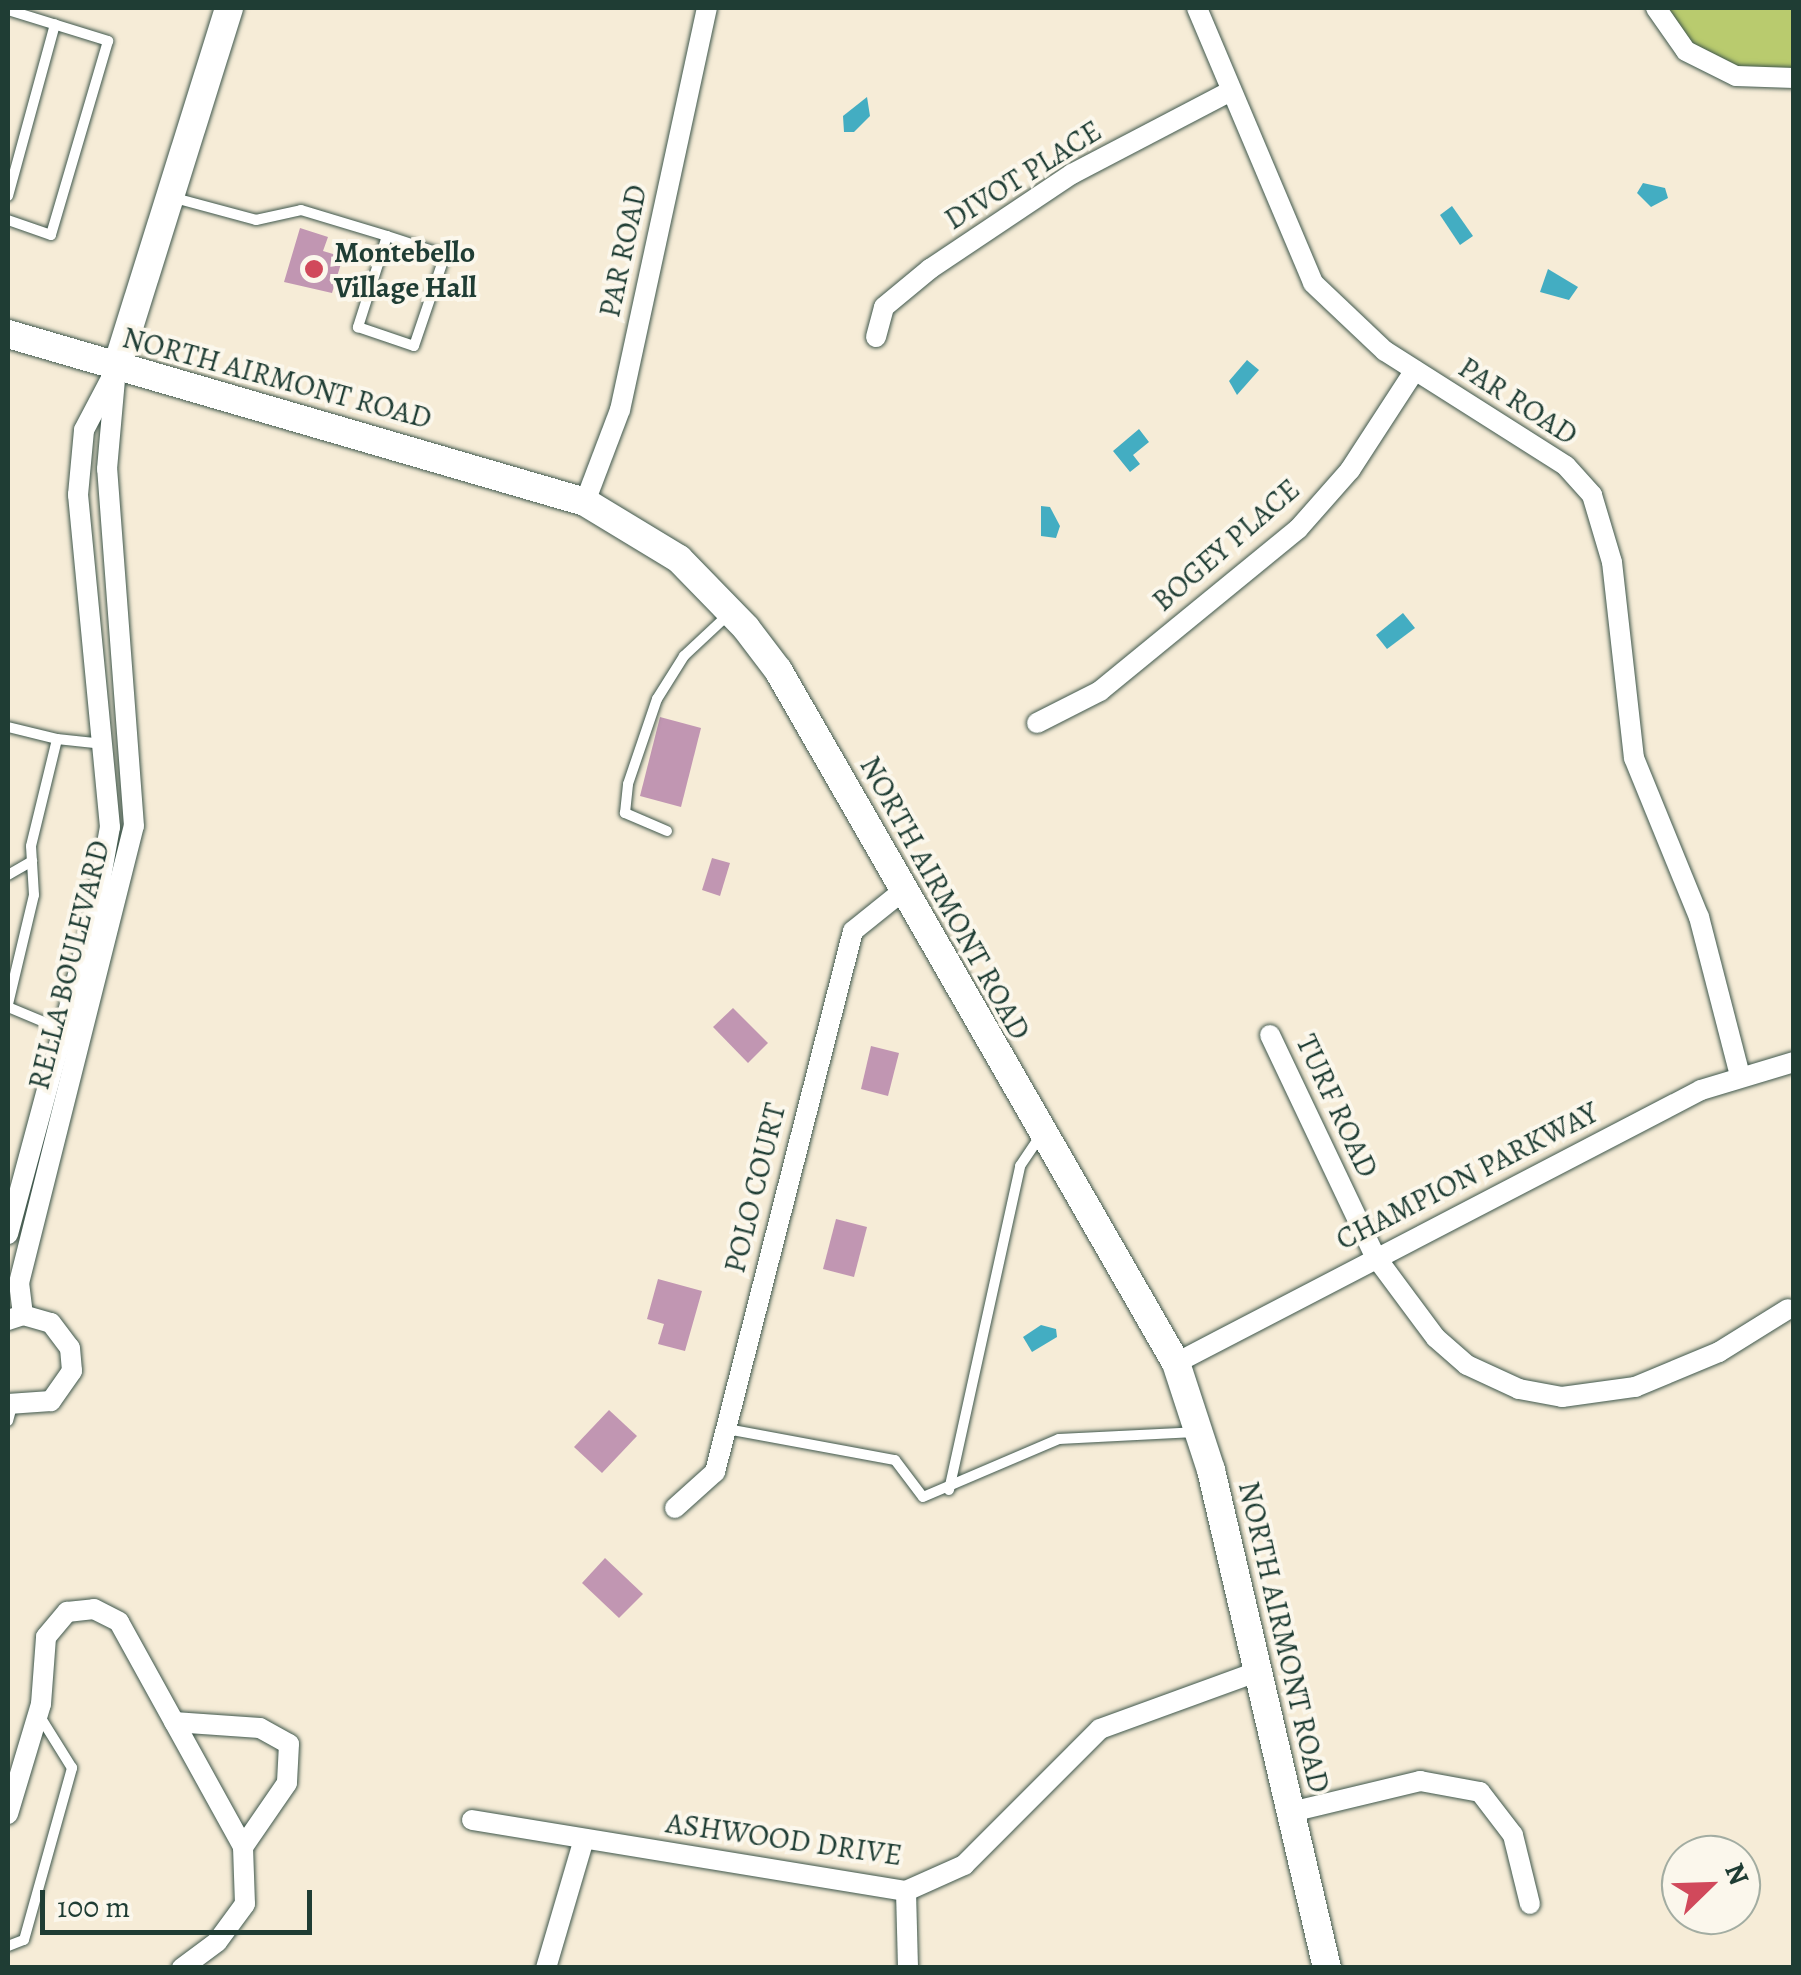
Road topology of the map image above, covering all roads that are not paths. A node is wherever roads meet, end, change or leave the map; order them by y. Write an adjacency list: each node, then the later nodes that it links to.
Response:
1 (230, 8): 10 (street)
2 (707, 8): 17 (street, PAR ROAD)
3 (1197, 8): 8 (street, PAR ROAD)
4 (1656, 8): 7 (street)
5 (8, 10): 6 (lane)
6 (55, 24): 9 (lane); 11 (lane)
7 (1794, 78)
8 (1230, 92): 14 (street, DIVOT PLACE); 16 (street, PAR ROAD)
9 (8, 196)
10 (170, 197): 12 (lane); 15 (street)
11 (8, 220)
12 (387, 236): 12 (lane)
13 (8, 334): 15 (street, NORTH AIRMONT ROAD)
14 (876, 337)
15 (116, 369): 17 (street, NORTH AIRMONT ROAD); 19 (street, RELLA BOULEVARD); 19 (street, RELLA BOULEVARD)
16 (1415, 370): 20 (street, BOGEY PLACE); 36 (street, PAR ROAD)
17 (585, 502): 18 (street, NORTH AIRMONT ROAD)
18 (732, 612): 26 (lane); 29 (street, NORTH AIRMONT ROAD)
19 (105, 645): 23 (street, RELLA BOULEVARD); 25 (street, RELLA BOULEVARD)
20 (1037, 723)
21 (8, 727): 22 (lane)
22 (57, 739): 23 (lane); 27 (lane)
23 (106, 744): 24 (street, RELLA BOULEVARD)
24 (110, 822): 25 (street, RELLA BOULEVARD); 33 (street, RELLA BOULEVARD)
25 (134, 826): 38 (street, RELLA BOULEVARD)
26 (667, 831)
27 (32, 860): 28 (lane); 31 (lane)
28 (8, 875)
29 (904, 890): 39 (street, NORTH AIRMONT ROAD); 46 (street, POLO COURT)
30 (8, 956): 31 (lane)
31 (17, 966): 32 (lane)
32 (8, 1005): 33 (lane)
33 (62, 1030): 37 (street, RELLA BOULEVARD)
34 (1270, 1035): 41 (street, TURF ROAD)
35 (1794, 1062): 36 (street, CHAMPION PARKWAY)
36 (1740, 1076): 41 (street, CHAMPION PARKWAY)
37 (40, 1112): 38 (street, RELLA BOULEVARD); 40 (street, RELLA BOULEVARD)
38 (62, 1118): 43 (street, RELLA BOULEVARD)
39 (1040, 1136): 44 (street, NORTH AIRMONT ROAD); 48 (lane)
40 (8, 1234)
41 (1375, 1256): 42 (street, TURF ROAD); 44 (street, CHAMPION PARKWAY)
42 (1788, 1309)
43 (15, 1318): 45 (street, RELLA BOULEVARD)
44 (1176, 1363): 47 (street, NORTH AIRMONT ROAD)
45 (9, 1410)
46 (726, 1428): 48 (lane); 49 (street, POLO COURT)
47 (1200, 1432): 48 (lane); 50 (street, NORTH AIRMONT ROAD)
48 (949, 1490)
49 (675, 1508)
50 (1257, 1672): 53 (street, NORTH AIRMONT ROAD); 58 (street, ASHWOOD DRIVE)
51 (38, 1714): 52 (street); 54 (street); 60 (lane)
52 (174, 1722): 57 (street); 57 (street)
53 (1291, 1812): 59 (street); 65 (street, NORTH AIRMONT ROAD)
54 (8, 1814)
55 (472, 1820): 56 (street, ASHWOOD DRIVE)
56 (584, 1839): 58 (street, ASHWOOD DRIVE); 63 (street)
57 (243, 1847): 61 (street)
58 (906, 1890): 64 (street)
59 (1530, 1904)
60 (8, 1946)
61 (201, 1961): 62 (street)
62 (182, 1968)
63 (546, 1968)
64 (908, 1968)
65 (1327, 1968)

